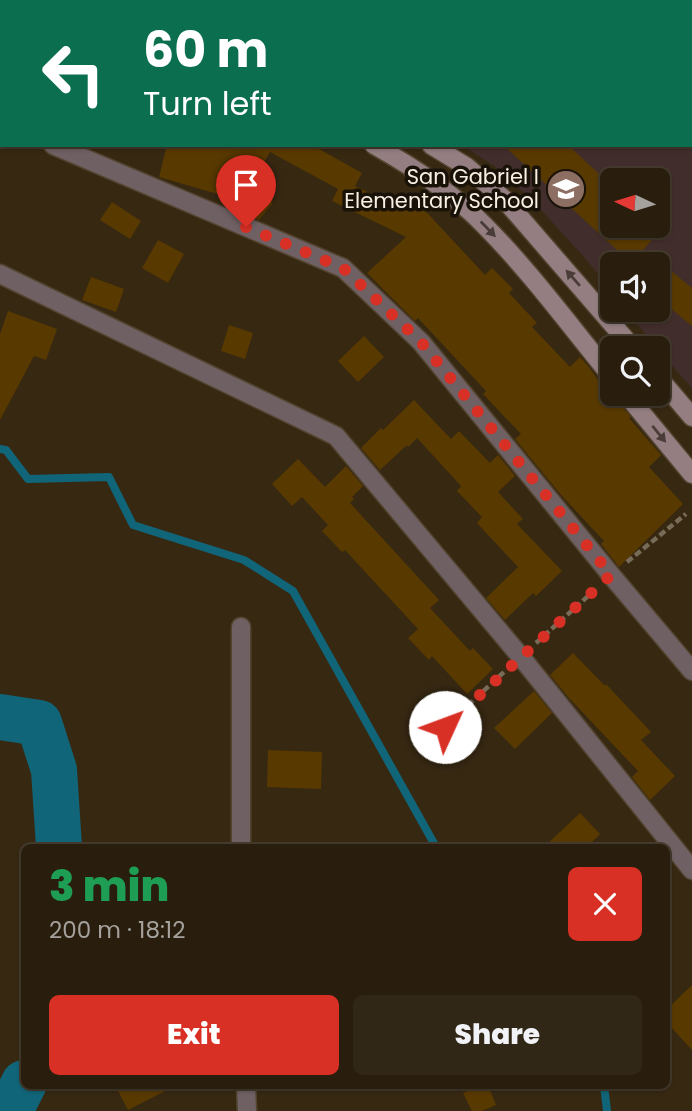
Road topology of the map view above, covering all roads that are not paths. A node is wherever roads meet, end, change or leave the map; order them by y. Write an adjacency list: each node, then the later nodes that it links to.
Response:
1 (58, 147): 12 (street)
2 (378, 147): 6 (main road, one-way to 6)
3 (434, 147): 5 (main road, one-way to 3)
4 (0, 274): 14 (street)
5 (623, 336)
6 (600, 362)
7 (670, 391): 9 (main road)
8 (636, 406): 10 (main road, one-way to 10)
9 (692, 417)
10 (692, 474)
11 (241, 627): 13 (street)
12 (692, 671)
13 (242, 844)
14 (692, 870)
15 (246, 1089): 16 (street)
16 (247, 1111)

